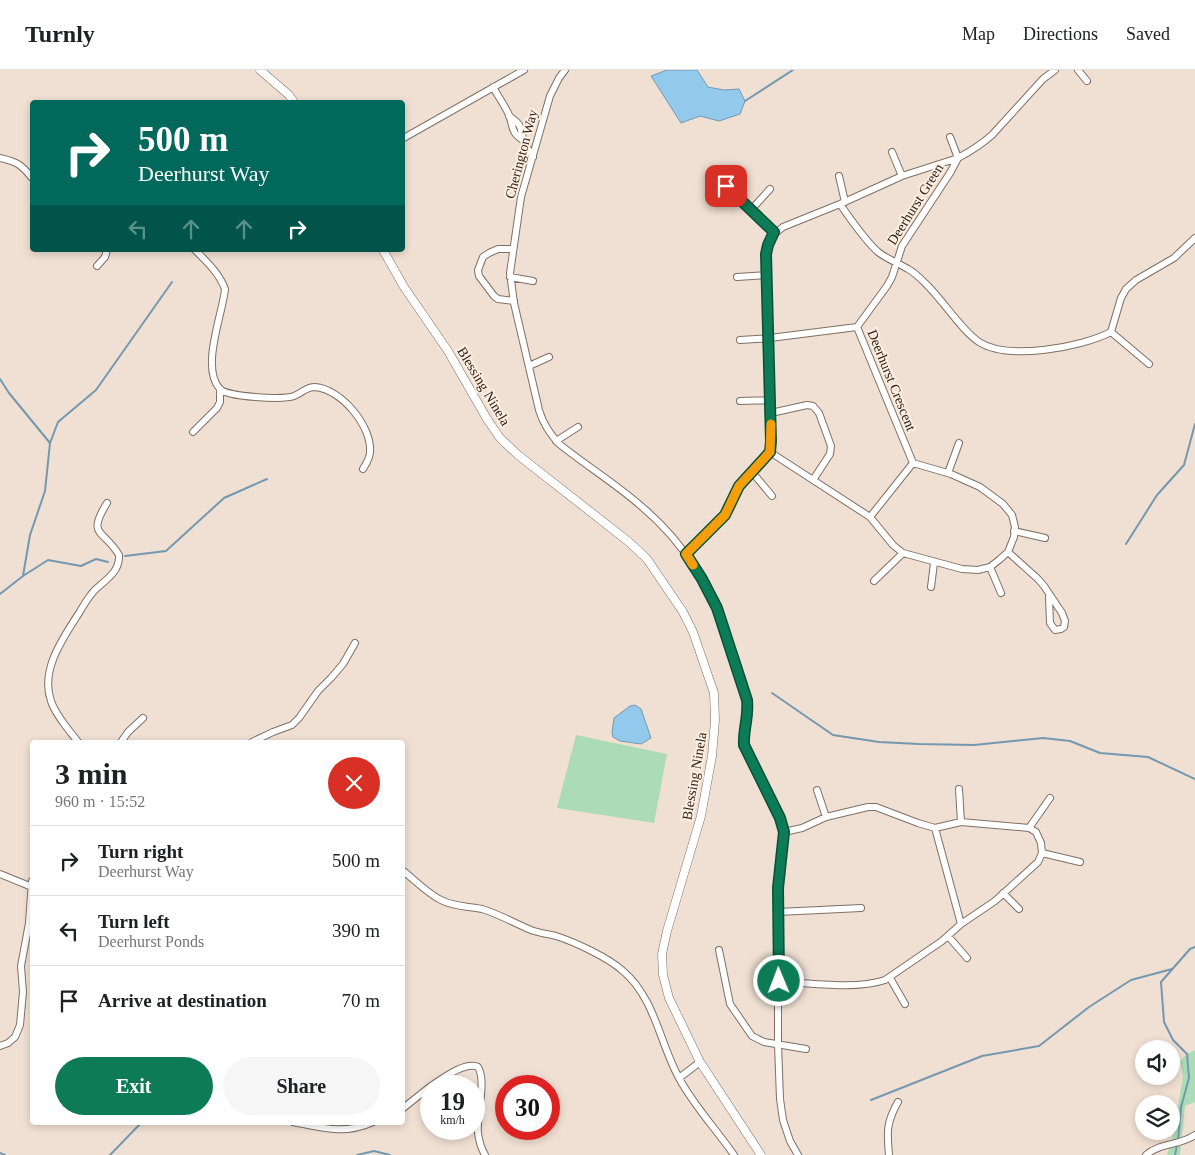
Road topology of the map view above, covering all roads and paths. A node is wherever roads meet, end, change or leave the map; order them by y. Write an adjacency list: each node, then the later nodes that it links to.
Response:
1 (260, 70): 8 (street)
2 (524, 70): 7 (street)
3 (565, 70): 12 (street, Cherington Way)
4 (1055, 70): 14 (street)
5 (1078, 70): 6 (street)
6 (1087, 81)
7 (493, 88): 9 (street); 12 (street)
8 (293, 100)
9 (405, 137)
10 (950, 137): 14 (street)
11 (892, 152): 17 (street)
12 (533, 157): 24 (street, Cherington Way)
13 (0, 158): 15 (street)
14 (958, 158): 17 (street); 28 (street, Deerhurst Green)
15 (30, 176)
16 (839, 176): 20 (street)
17 (902, 176): 20 (street)
18 (726, 186): 21 (street)
19 (770, 189): 21 (street)
20 (843, 203): 22 (street); 28 (street)
21 (751, 210): 22 (street)
22 (774, 232): 30 (street)
23 (1195, 238): 36 (street)
24 (512, 249): 31 (street, Cherington Way); 34 (street)
25 (106, 252): 29 (street)
26 (197, 252): 42 (street)
27 (384, 252): 103 (street, Blessing Ninela)
28 (896, 263): 35 (street, Deerhurst Green); 36 (street)
29 (97, 266)
30 (767, 276): 32 (street); 37 (street)
31 (510, 277): 33 (street); 34 (street, Cherington Way)
32 (737, 277)
33 (533, 281)
34 (514, 301): 41 (street, Cherington Way)
35 (857, 327): 37 (street, Deerhurst Crescent); 51 (street, Deerhurst Crescent)
36 (1112, 332): 40 (street)
37 (770, 338): 38 (street, Deerhurst Crescent); 43 (street)
38 (740, 340)
39 (548, 357): 41 (street)
40 (1149, 364)
41 (529, 366): 48 (street, Cherington Way)
42 (220, 389): 47 (street); 52 (street)
43 (771, 400): 44 (street); 45 (street)
44 (740, 401)
45 (771, 413): 50 (street); 55 (street)
46 (578, 426): 48 (street)
47 (193, 432)
48 (556, 441): 63 (street, Cherington Way)
49 (959, 443): 54 (street)
50 (770, 452): 53 (street); 55 (street)
51 (913, 463): 54 (street); 58 (street)
52 (363, 469)
53 (752, 472): 56 (street); 63 (street)
54 (948, 473): 59 (street)
55 (813, 480): 58 (street)
56 (772, 496)
57 (107, 502): 72 (street)
58 (870, 517): 62 (street)
59 (1014, 531): 60 (street); 61 (street)
60 (1045, 538)
61 (1008, 552): 65 (street); 69 (street)
62 (903, 553): 64 (street); 66 (street)
63 (686, 554): 82 (street, Cherington Way)
64 (934, 563): 65 (street); 67 (street)
65 (990, 567): 68 (street)
66 (874, 582)
67 (931, 587)
68 (1001, 593)
69 (1049, 597): 69 (street)
70 (355, 643): 74 (street)
71 (143, 718): 73 (street)
72 (77, 740)
73 (122, 740)
74 (256, 740)
75 (959, 789): 79 (street)
76 (816, 790): 78 (street)
77 (1050, 798): 81 (street)
78 (826, 817): 80 (street); 82 (street)
79 (960, 822): 80 (street); 81 (street)
80 (935, 828): 93 (street)
81 (1029, 828): 83 (street)
82 (784, 832): 91 (street)
83 (1042, 852): 84 (street); 88 (street)
84 (1080, 862)
85 (405, 872): 106 (street)
86 (0, 874): 87 (street)
87 (30, 886)
88 (1003, 893): 90 (street); 93 (street)
89 (861, 908): 91 (street)
90 (1019, 909)
91 (778, 912): 98 (street)
92 (30, 923): 101 (street)
93 (961, 924): 94 (street)
94 (948, 936): 96 (street); 97 (street)
95 (719, 950): 100 (street)
96 (967, 958)
97 (890, 978): 98 (street); 99 (street)
98 (779, 981): 100 (street)
99 (905, 1004)
100 (778, 1044): 102 (street); 119 (street)
101 (0, 1046)
102 (806, 1049)
103 (700, 1062): 106 (street); 118 (street, Blessing Ninela)
104 (450, 1075): 105 (street)
105 (481, 1075)
106 (679, 1078): 117 (street)
107 (420, 1095): 108 (street)
108 (411, 1102): 110 (street); 111 (street)
109 (898, 1102): 120 (street)
110 (405, 1103)
111 (405, 1107)
112 (309, 1125): 113 (street)
113 (365, 1125)
114 (1195, 1135): 121 (street)
115 (479, 1140): 116 (street)
116 (485, 1155)
117 (734, 1155)
118 (761, 1155)
119 (798, 1155)
120 (889, 1155)
121 (1146, 1155)

